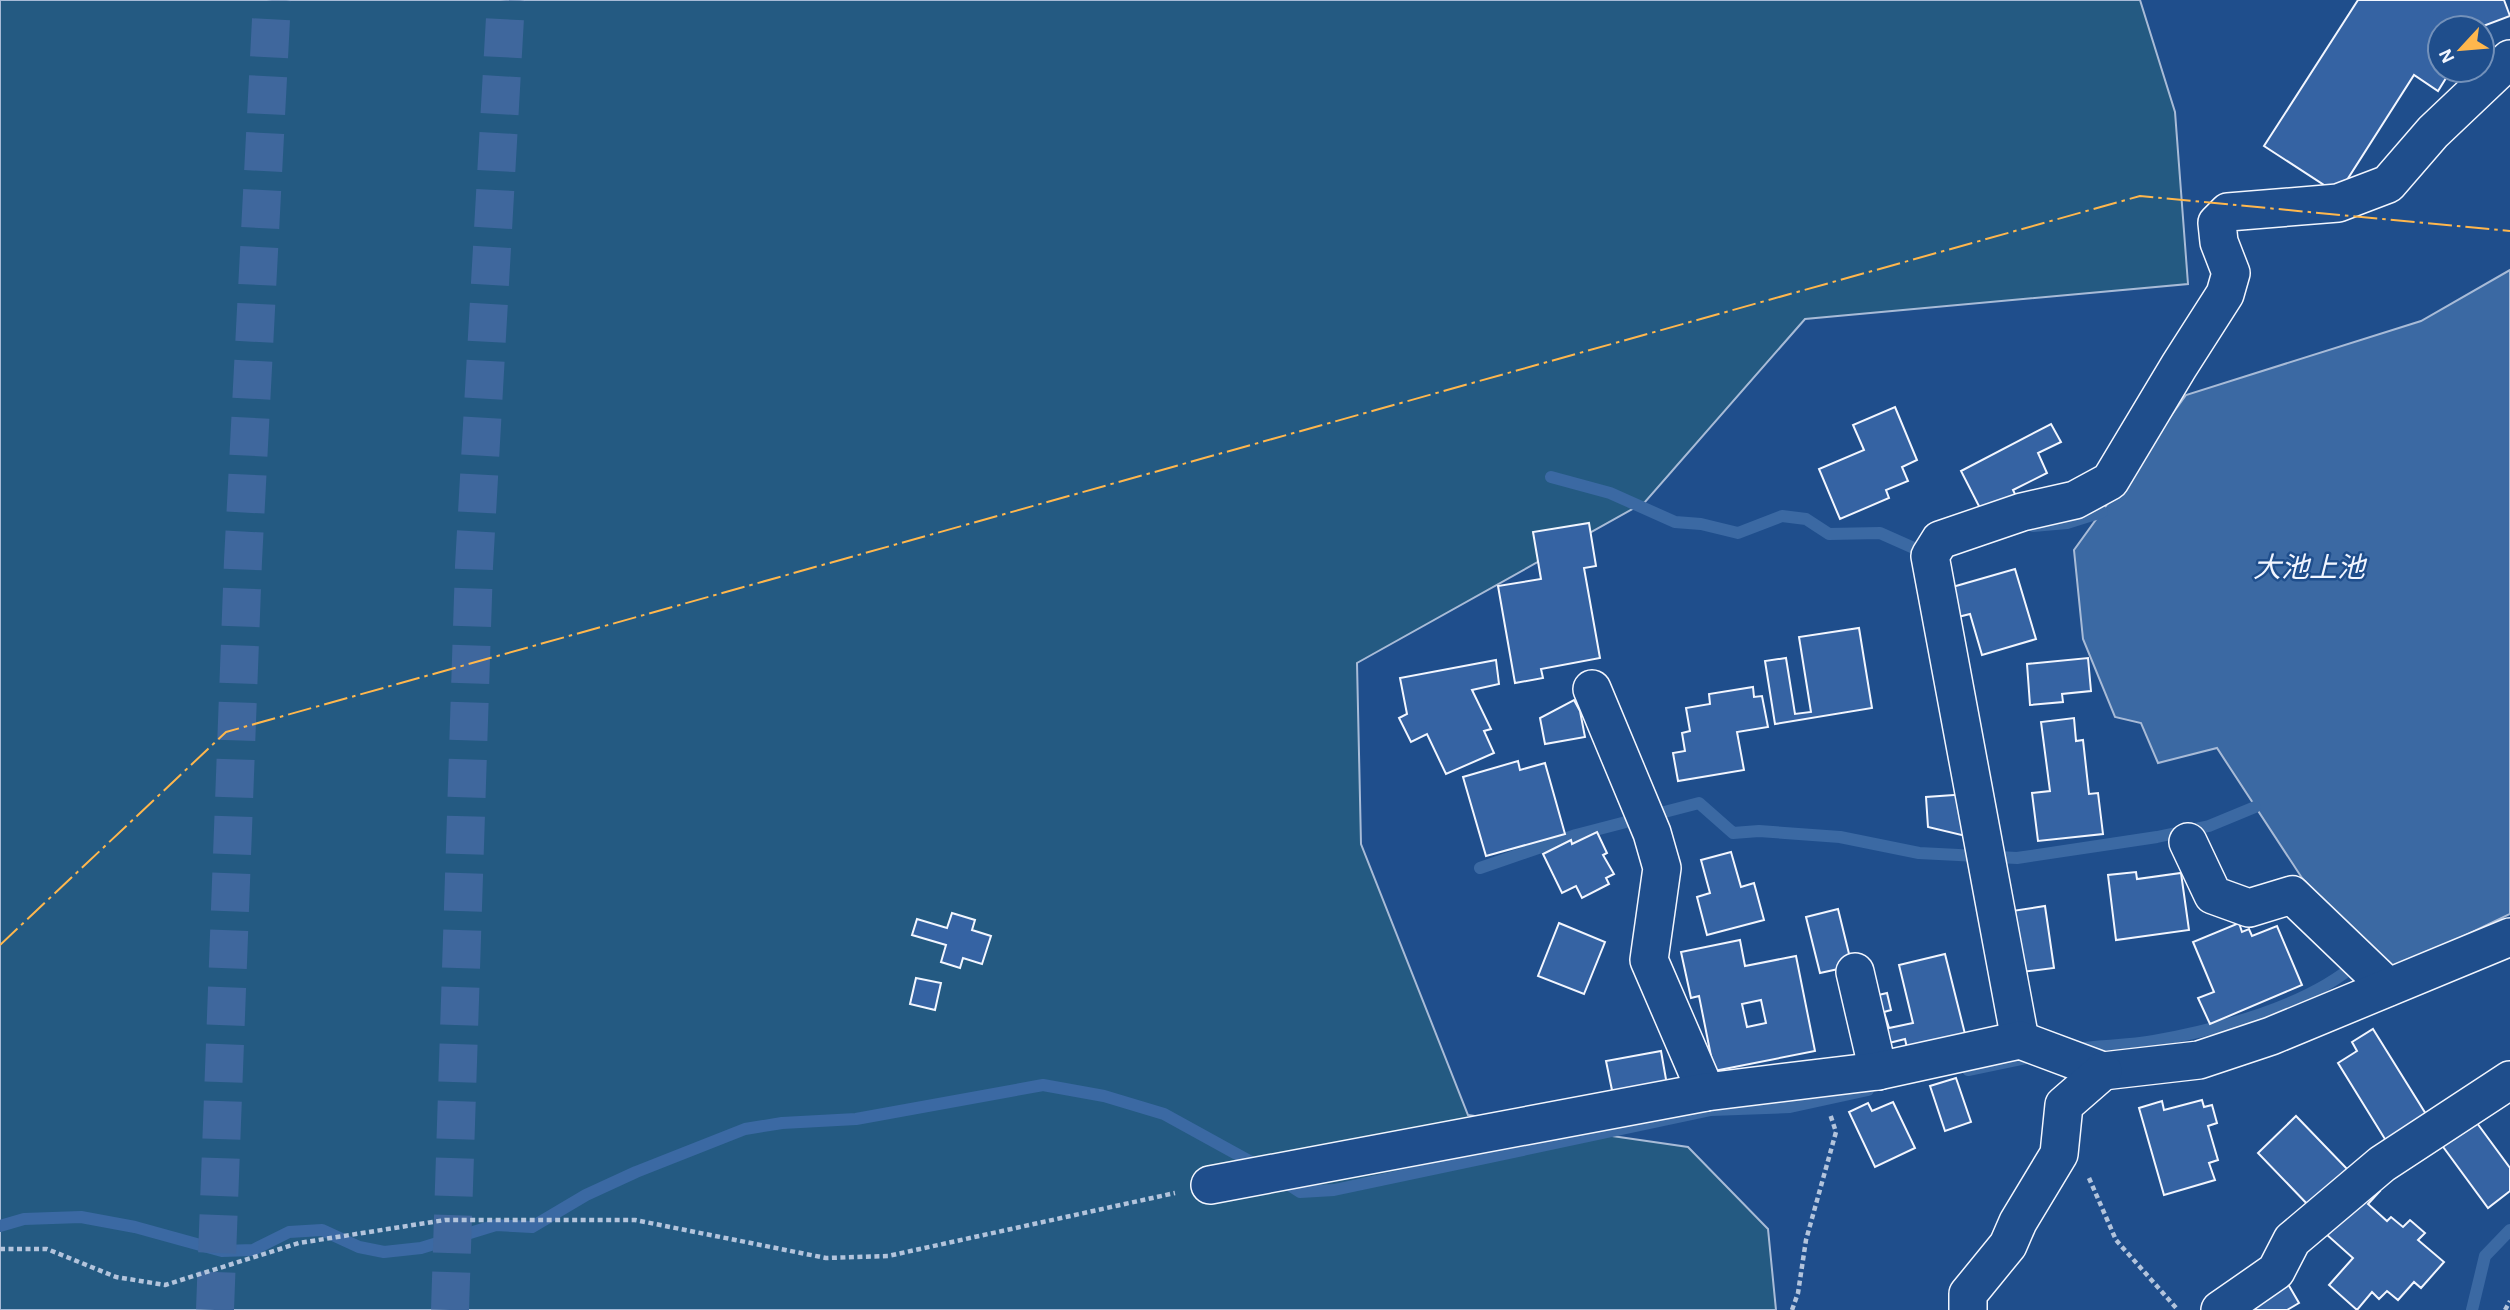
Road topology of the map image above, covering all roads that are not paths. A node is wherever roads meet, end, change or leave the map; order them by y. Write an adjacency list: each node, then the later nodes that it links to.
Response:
1 (2510, 59): 7 (street)
2 (1592, 689): 11 (street)
3 (2188, 842): 6 (street)
4 (2510, 937): 6 (street)
5 (1855, 972): 9 (street)
6 (2388, 987): 8 (street)
7 (2020, 1040): 8 (street); 9 (street)
8 (2104, 1071): 13 (street)
9 (1878, 1072): 11 (street)
10 (2510, 1080): 14 (street)
11 (1706, 1092): 12 (street)
12 (1210, 1185)
13 (1968, 1310)
14 (2220, 1310)

